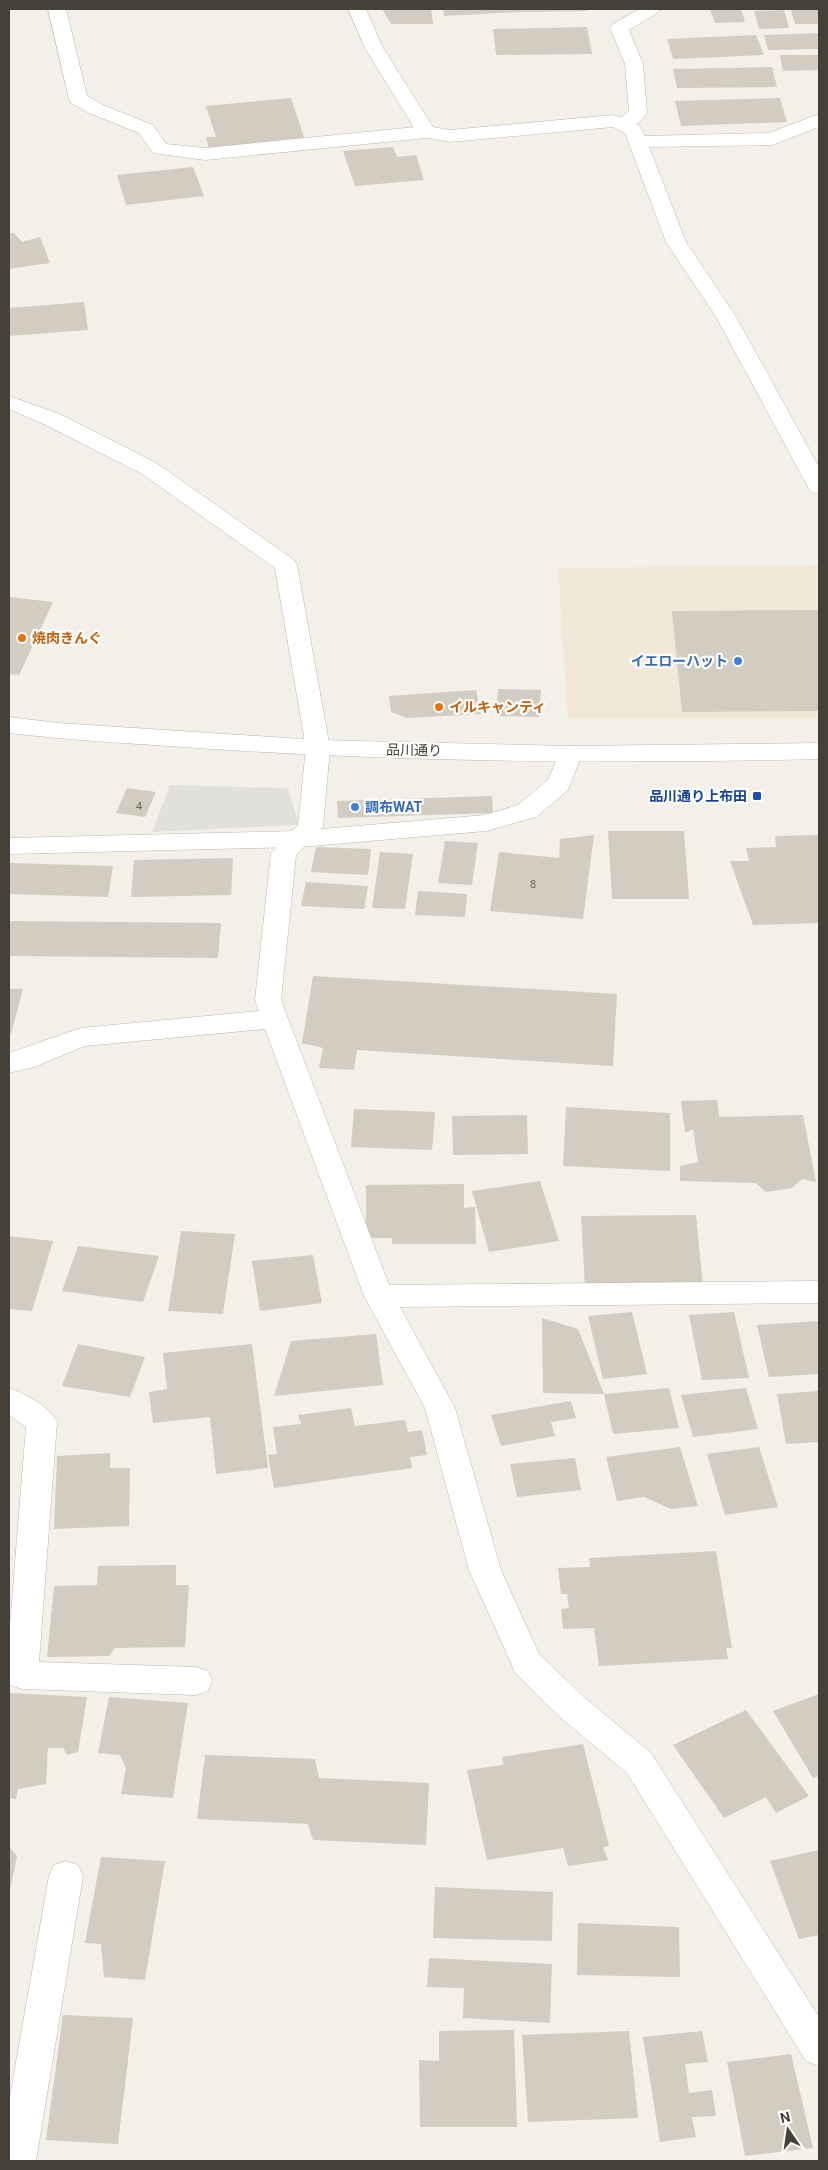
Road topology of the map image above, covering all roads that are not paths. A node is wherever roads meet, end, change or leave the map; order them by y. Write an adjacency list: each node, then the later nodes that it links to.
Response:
1 (57, 9): 6 (street)
2 (357, 9): 6 (street)
3 (651, 9): 5 (street)
4 (819, 120): 7 (street)
5 (624, 124): 6 (street); 7 (street)
6 (426, 132)
7 (636, 142): 9 (street)
8 (9, 402): 11 (street)
9 (819, 487)
10 (9, 725): 11 (street, 品川通り)
11 (318, 748): 13 (street, 品川通り); 14 (street)
12 (819, 752): 13 (street, 品川通り)
13 (570, 754): 14 (street)
14 (299, 839): 15 (street); 16 (street)
15 (9, 846)
16 (275, 1019): 17 (street); 19 (street)
17 (9, 1063)
18 (819, 1292): 19 (street)
19 (379, 1296): 23 (street)
20 (9, 1400): 21 (street)
21 (196, 1681)
22 (66, 1876): 24 (street)
23 (819, 2049)
24 (17, 2161)

